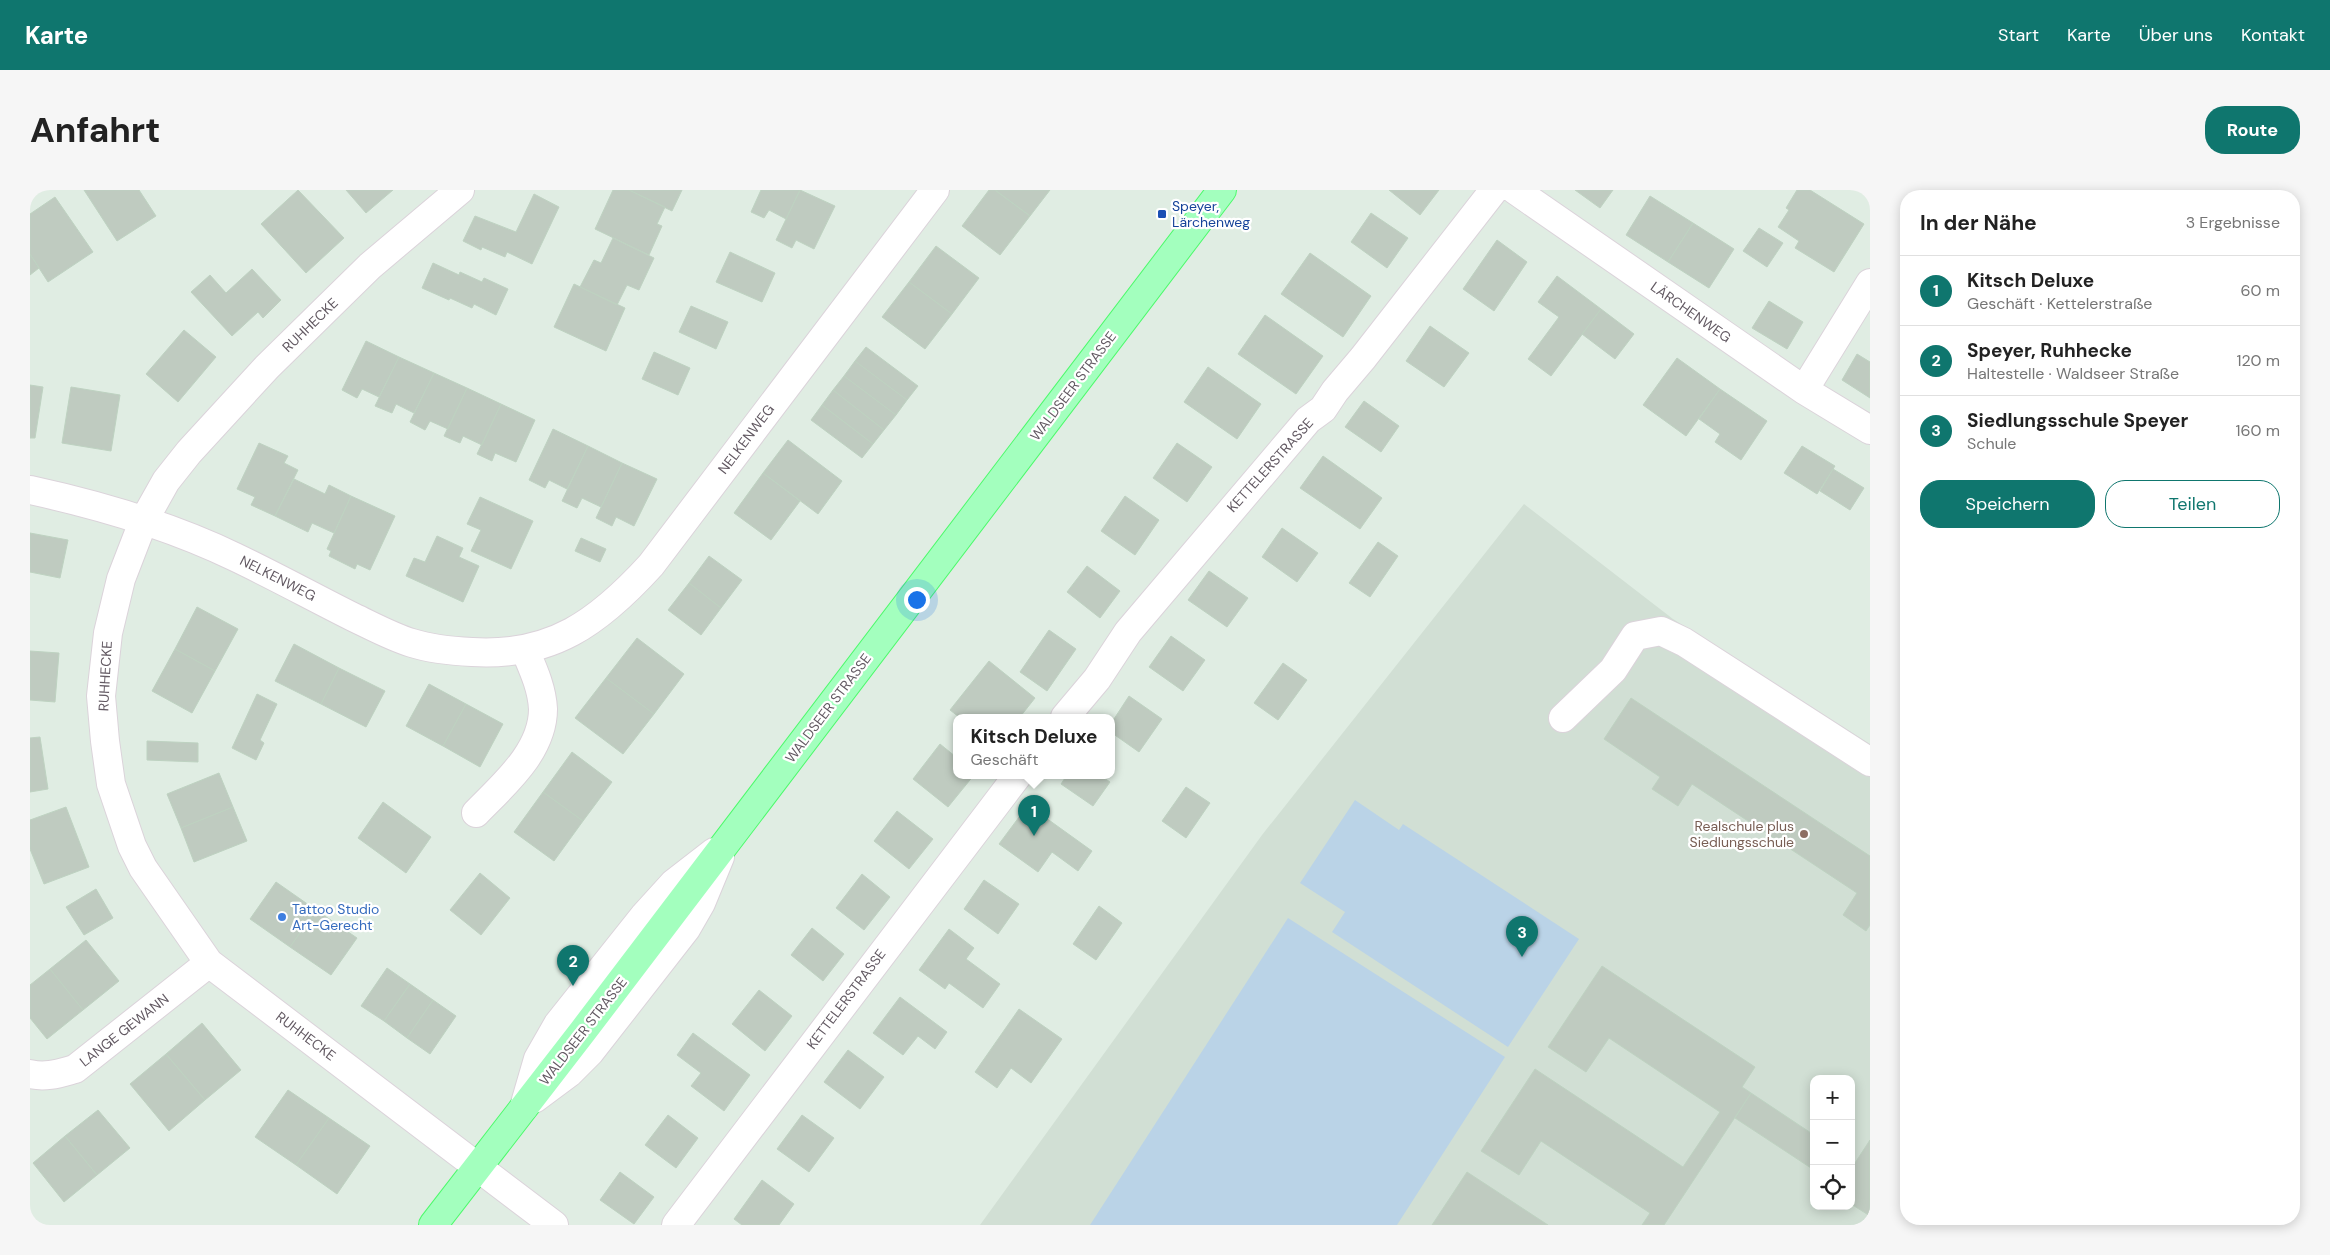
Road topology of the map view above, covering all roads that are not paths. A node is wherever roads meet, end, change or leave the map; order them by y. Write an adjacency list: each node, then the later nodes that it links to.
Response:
1 (460, 190): 10 (street, RUHHECKE)
2 (935, 190): 11 (street, NELKENWEG)
3 (1222, 190): 19 (main road, WALDSEER STRASSE)
4 (1494, 190): 12 (street, KETTELERSTRASSE)
5 (1515, 190): 7 (street, LÄRCHENWEG)
6 (1870, 283): 7 (street)
7 (1804, 390): 8 (street, LÄRCHENWEG)
8 (1870, 430)
9 (30, 490): 10 (street, NELKENWEG)
10 (144, 522): 11 (street, NELKENWEG); 17 (street, RUHHECKE)
11 (525, 650): 16 (street)
12 (1068, 714)
13 (1563, 718): 14 (street)
14 (1870, 762)
15 (1015, 779): 22 (street, KETTELERSTRASSE)
16 (476, 813)
17 (209, 963): 18 (street, LANGE GEWANN); 19 (street, RUHHECKE)
18 (30, 1074)
19 (478, 1167): 20 (main road, WALDSEER STRASSE); 21 (street, RUHHECKE)
20 (433, 1225)
21 (554, 1225)
22 (676, 1225)

